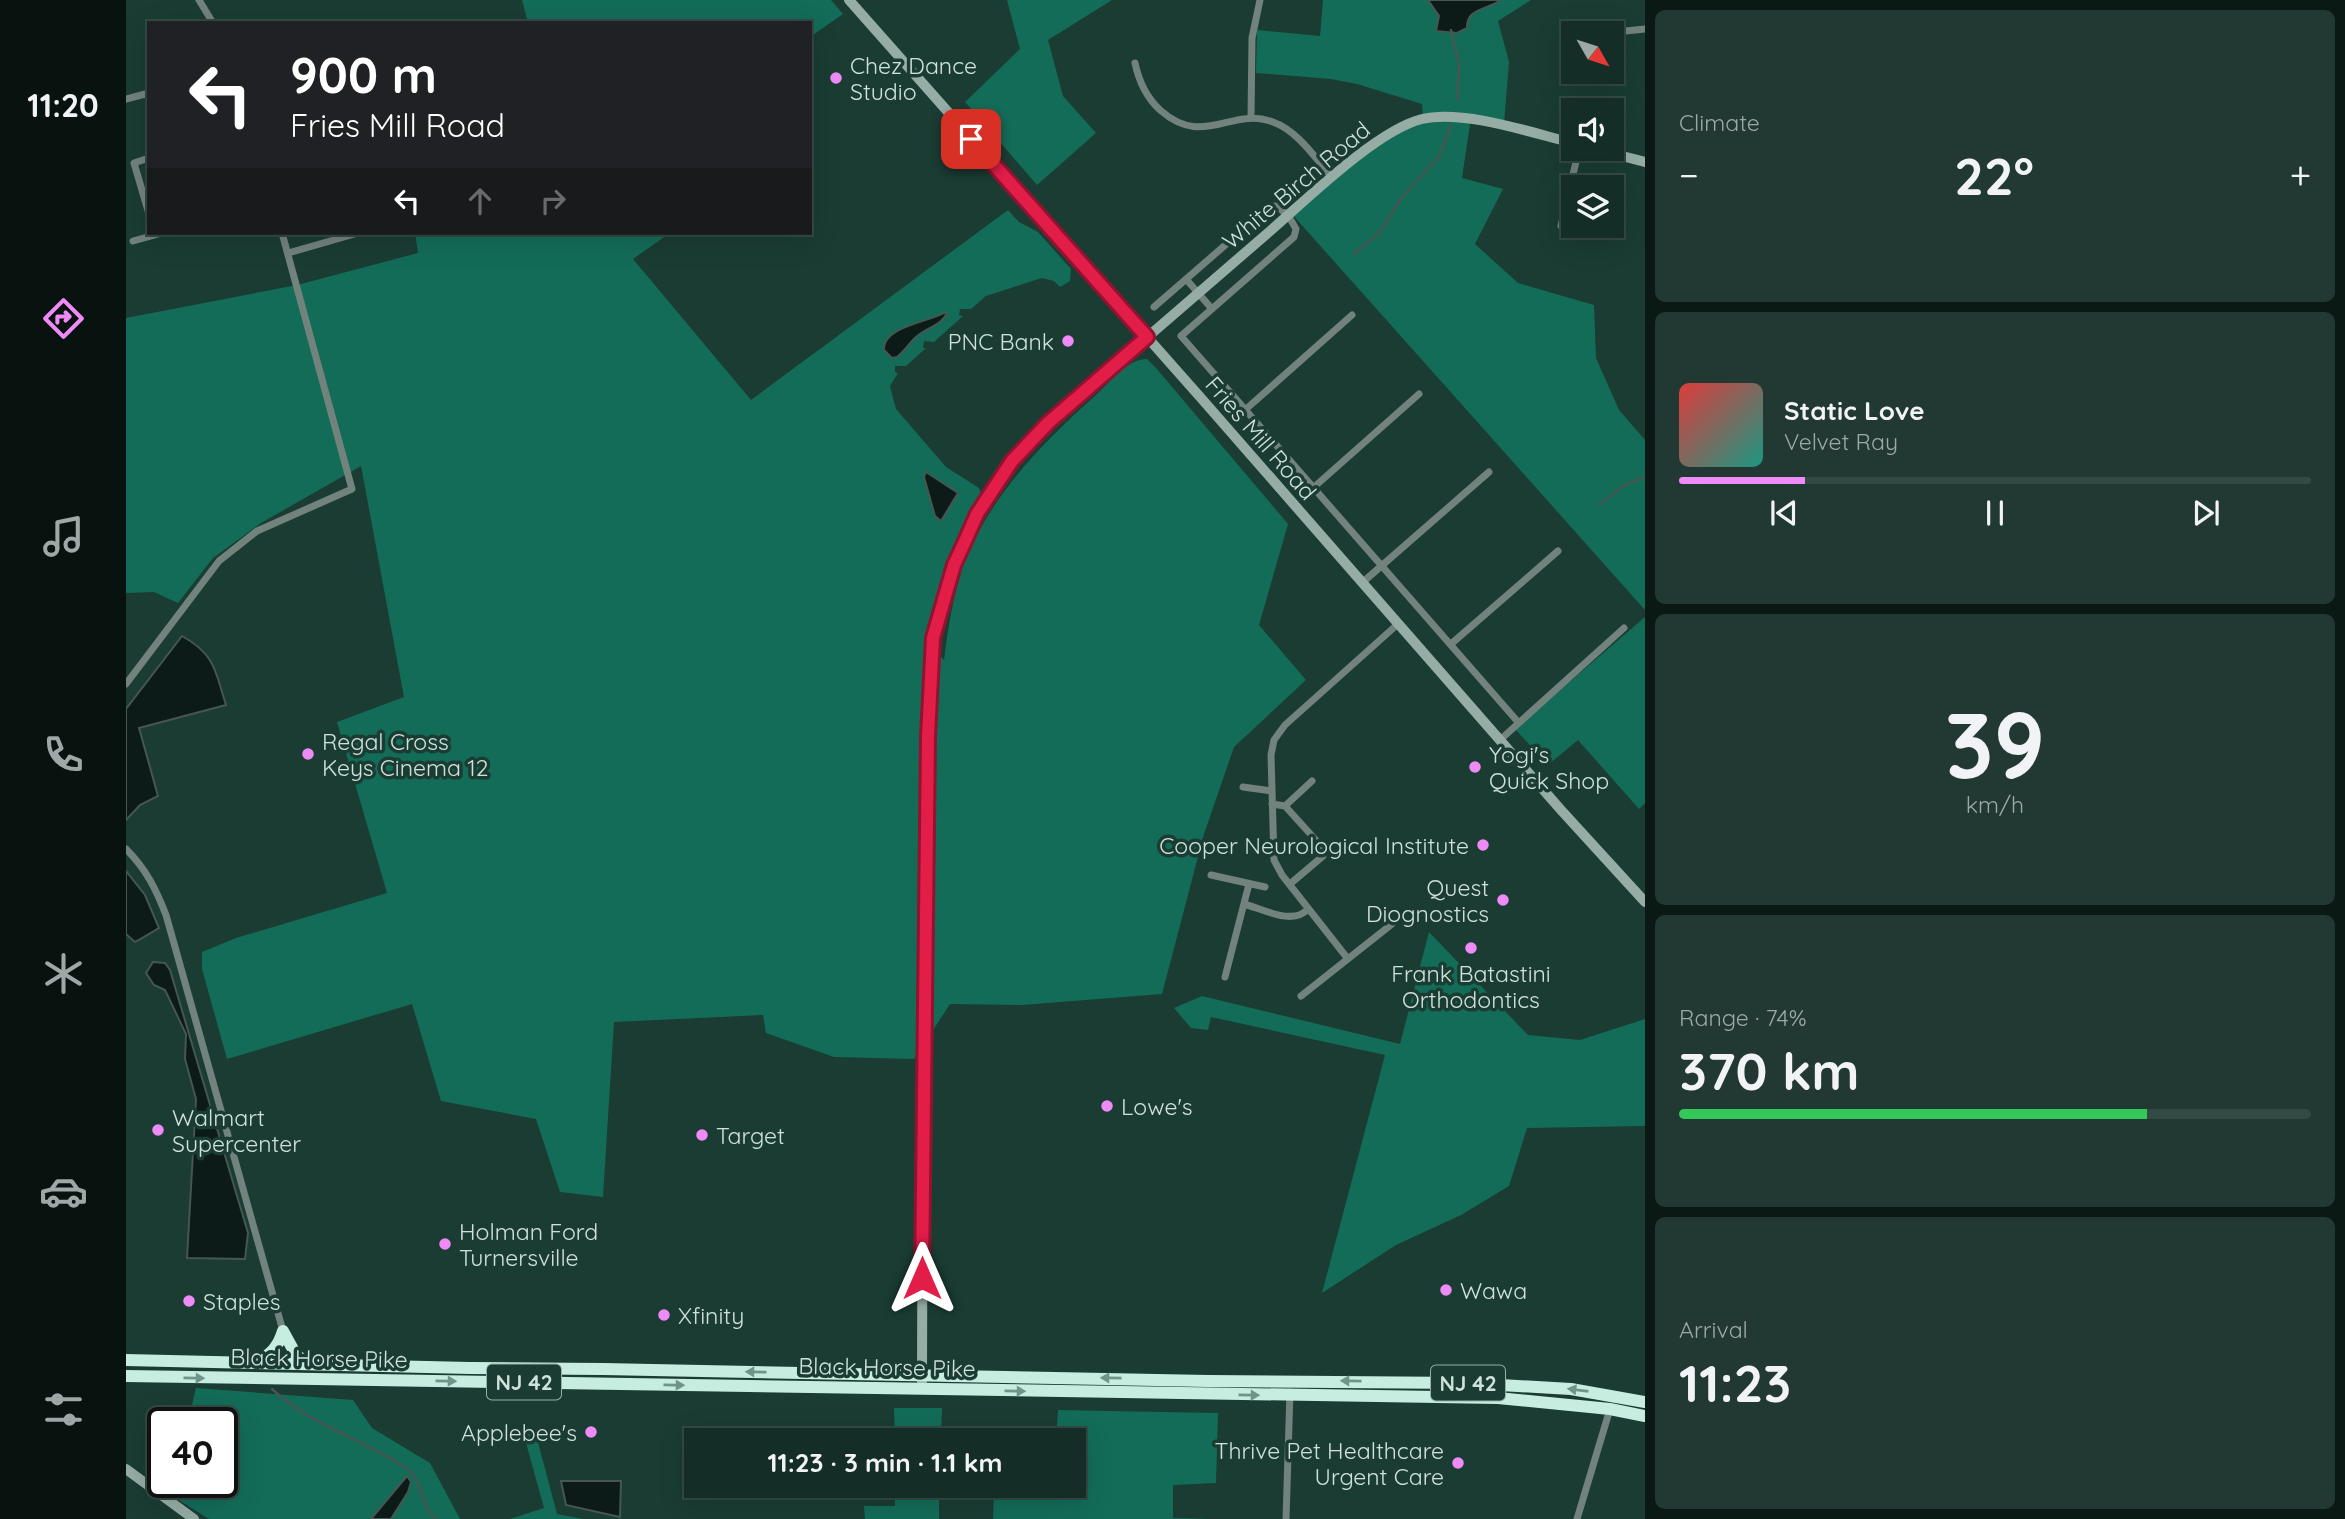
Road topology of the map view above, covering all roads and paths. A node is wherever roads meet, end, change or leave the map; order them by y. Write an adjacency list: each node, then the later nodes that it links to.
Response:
1 (199, 0): 4 (street)
2 (1260, 0): 10 (street)
3 (856, 3): 28 (street, Fries Mill Road)
4 (212, 21)
5 (1645, 29): 6 (street)
6 (1624, 31)
7 (1135, 63): 10 (street)
8 (147, 94): 9 (street)
9 (126, 99)
10 (1251, 118): 15 (street)
11 (1561, 140): 15 (street, White Birch Road)
12 (1624, 157): 14 (street)
13 (147, 159): 16 (street)
14 (1645, 162)
15 (1332, 177): 17 (street, White Birch Road)
16 (147, 207)
17 (1288, 215): 23 (street); 24 (street, White Birch Road); 26 (street)
18 (151, 235): 21 (street)
19 (283, 235): 22 (street)
20 (351, 235): 22 (street)
21 (133, 241)
22 (288, 253): 39 (street)
23 (1186, 279): 24 (street); 25 (street)
24 (1198, 293): 26 (street); 28 (street, White Birch Road)
25 (1154, 307)
26 (1212, 309): 30 (street)
27 (1352, 315): 30 (street)
28 (1147, 337): 35 (street, Fries Mill Road); 64 (street, White Birch Road)
29 (1419, 394): 32 (street)
30 (1245, 410): 32 (street)
31 (1489, 472): 34 (street)
32 (1313, 488): 34 (street)
33 (1558, 551): 38 (street)
34 (1382, 566): 35 (street); 38 (street)
35 (1363, 582): 36 (street, Fries Mill Road)
36 (1399, 623): 41 (street, Fries Mill Road); 44 (street)
37 (1625, 628): 40 (street)
38 (1451, 644): 40 (street)
39 (126, 684)
40 (1518, 722): 41 (street)
41 (1500, 740): 52 (street, Fries Mill Road)
42 (1312, 781): 46 (street)
43 (1242, 786): 44 (street)
44 (1272, 792): 45 (street)
45 (1272, 804): 46 (street); 50 (street)
46 (1285, 806): 50 (street)
47 (126, 849): 59 (street)
48 (1211, 876): 49 (street)
49 (1249, 884): 51 (street); 53 (street)
50 (1290, 884): 54 (street)
51 (1265, 887)
52 (1645, 902)
53 (1244, 904): 54 (street); 57 (street)
54 (1308, 909): 56 (street)
55 (1392, 924): 56 (street)
56 (1348, 959): 58 (street)
57 (1225, 976)
58 (1301, 996)
59 (283, 1331): 61 (highway); 62 (highway)
60 (126, 1360): 61 (highway, Black Horse Pike / NJ 42)
61 (257, 1363): 62 (highway, Black Horse Pike / NJ 42)
62 (306, 1364): 63 (highway, Black Horse Pike / NJ 42)
63 (603, 1369): 64 (highway, Black Horse Pike / NJ 42, one-way to 63); 67 (highway)
64 (922, 1375): 68 (highway, Black Horse Pike / NJ 42, one-way to 64); 69 (street, White Birch Road)
65 (126, 1376): 67 (highway, Black Horse Pike / NJ 42, one-way to 67)
66 (1289, 1381): 68 (highway, Black Horse Pike / NJ 42); 70 (street); 71 (highway, Black Horse Pike / NJ 42, one-way to 66)
67 (556, 1382): 69 (highway, Black Horse Pike / NJ 42, one-way to 69)
68 (1208, 1385): 69 (highway, Black Horse Pike / NJ 42, one-way to 68); 70 (highway, Black Horse Pike / NJ 42, one-way to 70)
69 (922, 1389)
70 (1290, 1396): 72 (highway, Black Horse Pike / NJ 42); 76 (street)
71 (1645, 1402)
72 (1610, 1409): 73 (highway, Black Horse Pike / NJ 42); 77 (street)
73 (1645, 1416)
74 (126, 1469): 75 (street)
75 (194, 1519)
76 (1286, 1519)
77 (1577, 1519)

